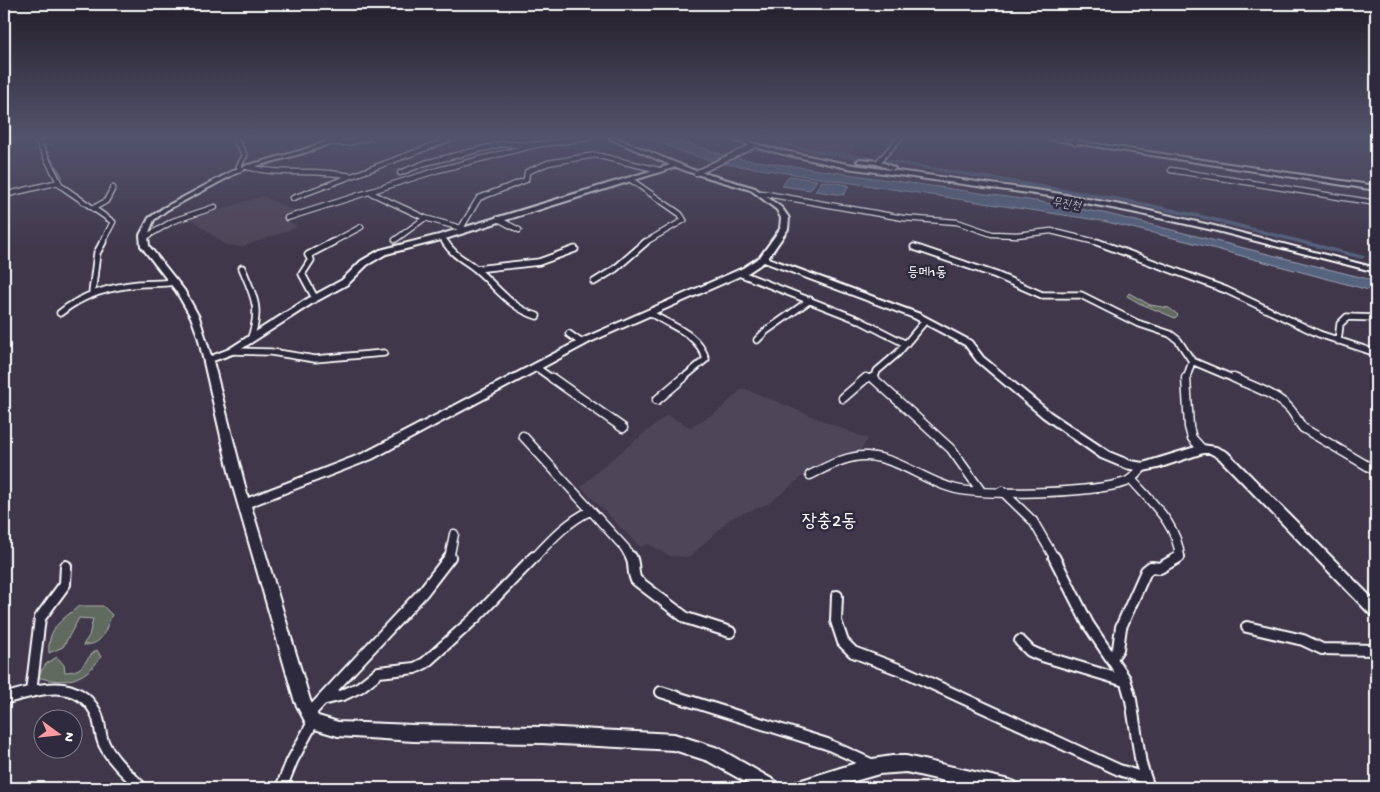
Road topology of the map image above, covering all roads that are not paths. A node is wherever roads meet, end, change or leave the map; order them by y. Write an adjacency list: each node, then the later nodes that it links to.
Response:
1 (55, 175): 13 (street)
2 (230, 175): 30 (street)
3 (347, 175): 11 (street)
4 (422, 175): 16 (street)
5 (527, 175): 27 (street)
6 (645, 175): 12 (street)
7 (702, 175): 17 (street)
8 (918, 175): 37 (street)
9 (1202, 175): 20 (street)
10 (1294, 175): 15 (street)
11 (351, 176): 19 (street)
12 (631, 180): 25 (street); 40 (street)
13 (59, 182): 18 (street); 22 (street)
14 (113, 188): 22 (street)
15 (1376, 188)
16 (369, 192): 23 (street); 24 (street)
17 (761, 194): 34 (street); 52 (street)
18 (4, 196)
19 (293, 198)
20 (1376, 203)
21 (215, 207): 30 (street)
22 (94, 208): 41 (street)
23 (287, 218)
24 (425, 218): 27 (street); 31 (street)
25 (498, 219): 27 (street); 28 (street)
26 (360, 227): 42 (street)
27 (463, 228): 29 (street)
28 (519, 230)
29 (442, 237): 36 (street); 42 (street)
30 (144, 238): 39 (street)
31 (395, 240)
32 (914, 247): 59 (street)
33 (575, 249): 36 (street)
34 (763, 259): 38 (street); 48 (street)
35 (242, 268): 50 (street)
36 (476, 270): 46 (street)
37 (1376, 270)
38 (739, 273): 43 (street); 45 (street)
39 (174, 282): 41 (street); 58 (street)
40 (594, 282)
41 (92, 293): 44 (street)
42 (315, 298): 50 (street)
43 (810, 300): 51 (street); 54 (street)
44 (60, 313)
45 (650, 313): 53 (street); 63 (street)
46 (536, 316)
47 (1376, 318): 52 (street)
48 (926, 320): 54 (street); 67 (street)
49 (569, 334): 53 (street)
50 (250, 340): 55 (street)
51 (757, 340)
52 (1338, 341): 57 (street)
53 (582, 343): 60 (street)
54 (906, 344): 61 (street)
55 (232, 351): 56 (street); 58 (street)
56 (384, 353)
57 (1376, 353)
58 (208, 360): 73 (street)
59 (1192, 361): 66 (street); 68 (street)
60 (537, 368): 64 (street); 73 (street)
61 (874, 376): 62 (street); 71 (street)
62 (843, 398)
63 (657, 400)
64 (624, 428)
65 (523, 436): 74 (street)
66 (1202, 449): 67 (street); 78 (street)
67 (1143, 467): 70 (street)
68 (1376, 471)
69 (810, 475): 71 (street)
70 (1130, 479): 72 (street); 83 (street)
71 (981, 491): 72 (street)
72 (1002, 491): 83 (street)
73 (245, 504): 89 (street)
74 (590, 511): 80 (street); 88 (street)
75 (454, 534): 88 (street)
76 (66, 566): 85 (street)
77 (837, 596): 91 (street)
78 (1376, 611)
79 (1247, 627): 82 (street)
80 (730, 632)
81 (1020, 641): 84 (street)
82 (1376, 650)
83 (1112, 658): 84 (street)
84 (1125, 681): 91 (street)
85 (31, 692): 87 (street); 92 (street)
86 (661, 692): 90 (street)
87 (4, 699)
88 (322, 700): 89 (street)
89 (311, 718): 93 (street); 94 (street)
90 (875, 766): 95 (street); 96 (street)
91 (1144, 778): 97 (street)
92 (142, 788)
93 (281, 788)
94 (771, 788)
95 (802, 788)
96 (1009, 788)
97 (1149, 788)

